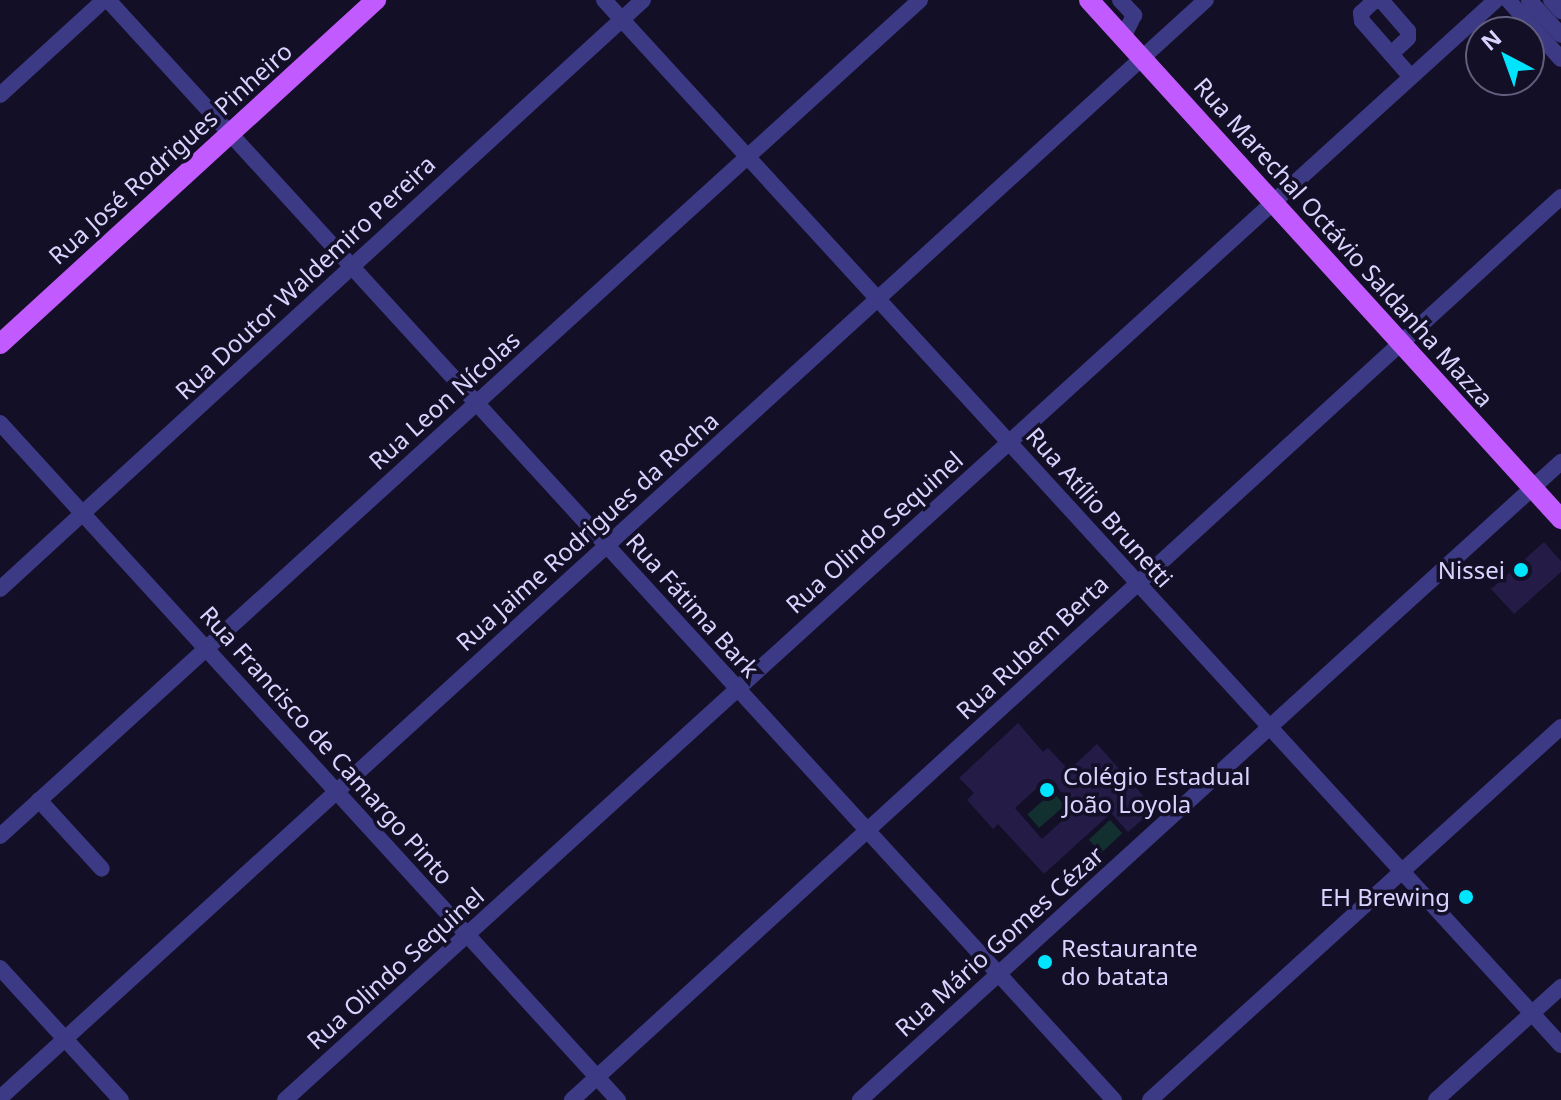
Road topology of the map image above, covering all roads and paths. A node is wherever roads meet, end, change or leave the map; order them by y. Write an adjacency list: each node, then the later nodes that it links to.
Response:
1 (106, 0): 21 (street); 22 (street, Rua Fátima Bark)
2 (376, 0): 22 (main road, Rua José Rodrigues Pinheiro)
3 (604, 0): 14 (street, Rua Atílio Brunetti)
4 (643, 0): 14 (street, Rua Doutor Waldemiro Pereira)
5 (920, 0): 23 (street, Rua Leon Nícolas)
6 (1089, 0): 16 (main road, Rua Marechal Octávio Saldanha Mazza)
7 (1120, 0): 16 (street)
8 (1206, 0): 18 (street, Rua Jaime Rodrigues da Rocha)
9 (1496, 0): 20 (street, Rua Olindo Sequinel)
10 (1508, 0): 19 (street)
11 (1529, 0): 15 (street)
12 (1551, 0): 13 (street)
13 (1561, 11)
14 (622, 19): 23 (street, Rua Atílio Brunetti); 26 (street, Rua Doutor Waldemiro Pereira)
15 (1561, 35)
16 (1123, 38): 18 (main road, Rua Marechal Octávio Saldanha Mazza)
17 (1391, 54): 20 (street)
18 (1142, 59): 25 (main road, Rua Marechal Octávio Saldanha Mazza); 27 (street, Rua Jaime Rodrigues da Rocha)
19 (1561, 59)
20 (1411, 77): 25 (street, Rua Olindo Sequinel)
21 (0, 95)
22 (230, 134): 26 (street, Rua Fátima Bark); 29 (main road, Rua José Rodrigues Pinheiro)
23 (748, 156): 27 (street, Rua Atílio Brunetti); 30 (street, Rua Leon Nícolas)
24 (1561, 197): 28 (street, Rua Rubem Berta)
25 (1273, 202): 28 (main road, Rua Marechal Octávio Saldanha Mazza); 32 (street, Rua Olindo Sequinel)
26 (352, 267): 30 (street, Rua Fátima Bark); 35 (street, Rua Doutor Waldemiro Pereira)
27 (878, 299): 32 (street, Rua Atílio Brunetti); 37 (street, Rua Jaime Rodrigues da Rocha)
28 (1401, 343): 34 (main road, Rua Marechal Octávio Saldanha Mazza); 38 (street, Rua Rubem Berta)
29 (0, 344)
30 (476, 403): 37 (street, Rua Fátima Bark); 40 (street, Rua Leon Nícolas)
31 (0, 423): 35 (street, Rua Francisco de Camargo Pinto)
32 (1009, 442): 38 (street, Rua Atílio Brunetti); 41 (street, Rua Olindo Sequinel)
33 (1561, 462): 34 (street, Rua Mário Gomes Cézar)
34 (1533, 488): 36 (main road, Rua Marechal Octávio Saldanha Mazza); 42 (street, Rua Mário Gomes Cézar)
35 (83, 513): 39 (street, Rua Doutor Waldemiro Pereira); 40 (street, Rua Francisco de Camargo Pinto)
36 (1561, 519)
37 (607, 546): 41 (street, Rua Fátima Bark); 44 (street, Rua Jaime Rodrigues da Rocha)
38 (1138, 583): 42 (street, Rua Atílio Brunetti); 46 (street, Rua Rubem Berta)
39 (0, 589)
40 (206, 649): 44 (street, Rua Francisco de Camargo Pinto); 45 (street, Rua Leon Nícolas)
41 (738, 689): 46 (street, Rua Fátima Bark); 50 (street, Rua Olindo Sequinel)
42 (1270, 727): 49 (street, Rua Atílio Brunetti); 52 (street, Rua Mário Gomes Cézar)
43 (1561, 727): 49 (street)
44 (337, 792): 50 (street, Rua Francisco de Camargo Pinto); 55 (street, Rua Jaime Rodrigues da Rocha)
45 (39, 800): 47 (street, Rua Leon Nícolas); 48 (street)
46 (867, 830): 52 (street, Rua Fátima Bark); 57 (street, Rua Rubem Berta)
47 (0, 836)
48 (102, 869)
49 (1402, 871): 54 (street, Rua Atílio Brunetti); 65 (street)
50 (467, 934): 57 (street, Rua Francisco de Camargo Pinto); 60 (street, Rua Olindo Sequinel)
51 (0, 968): 55 (street)
52 (999, 974): 63 (street, Rua Mário Gomes Cézar); 64 (street, Rua Fátima Bark)
53 (1561, 987): 54 (street)
54 (1532, 1013): 56 (street, Rua Atílio Brunetti); 66 (street)
55 (65, 1039): 58 (street, Rua Jaime Rodrigues da Rocha); 59 (street)
56 (1561, 1045)
57 (597, 1077): 61 (street, Rua Rubem Berta); 62 (street, Rua Francisco de Camargo Pinto)
58 (0, 1098)
59 (121, 1100)
60 (285, 1100)
61 (572, 1100)
62 (618, 1100)
63 (860, 1100)
64 (1114, 1100)
65 (1150, 1100)
66 (1436, 1100)

